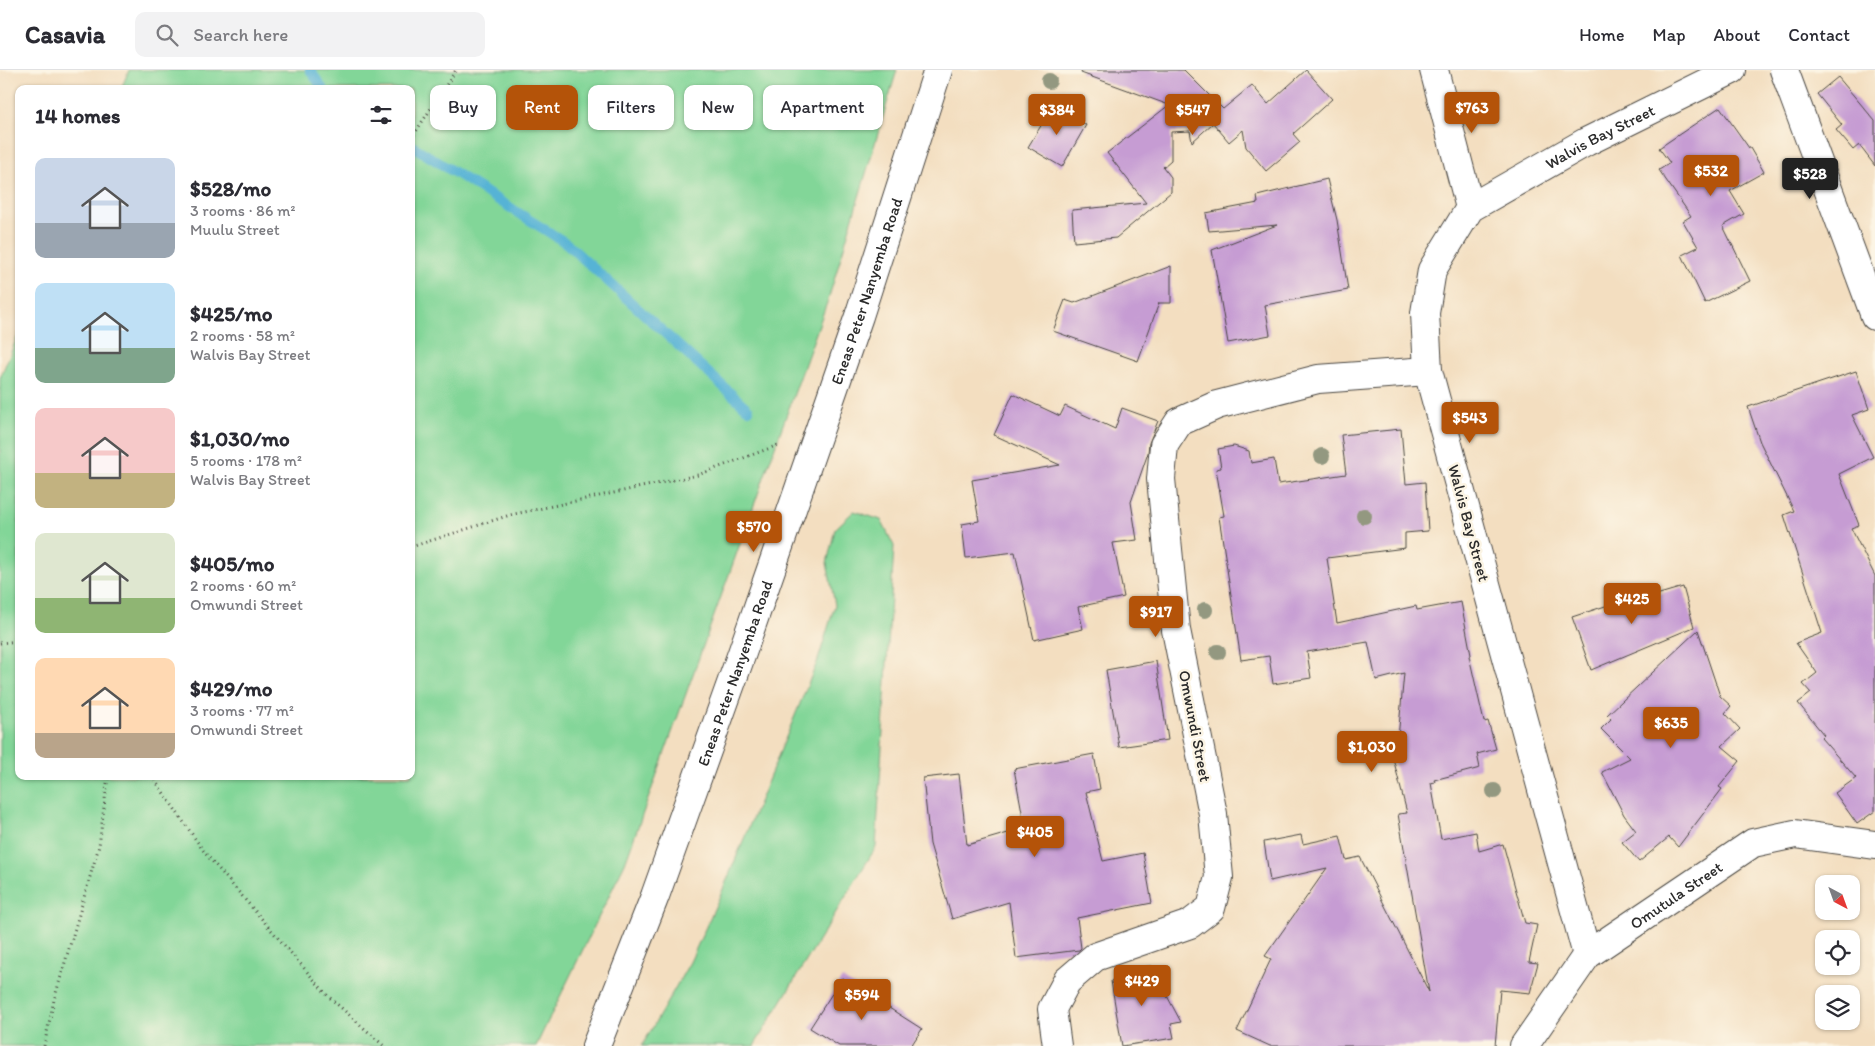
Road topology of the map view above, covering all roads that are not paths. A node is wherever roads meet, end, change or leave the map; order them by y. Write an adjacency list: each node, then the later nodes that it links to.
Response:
1 (938, 70): 10 (street, Eneas Peter Nanyemba Road)
2 (1434, 70): 5 (street)
3 (1732, 70): 5 (street, Walvis Bay Street)
4 (1784, 70): 6 (street)
5 (1470, 208): 7 (street, Walvis Bay Street)
6 (1873, 303)
7 (1428, 371): 9 (street, Walvis Bay Street); 11 (street, Omwundi Street)
8 (1875, 845): 9 (street, Omutula Street)
9 (1587, 955): 12 (street, Omutula Street)
10 (596, 1046)
11 (1057, 1046)
12 (1524, 1046)

